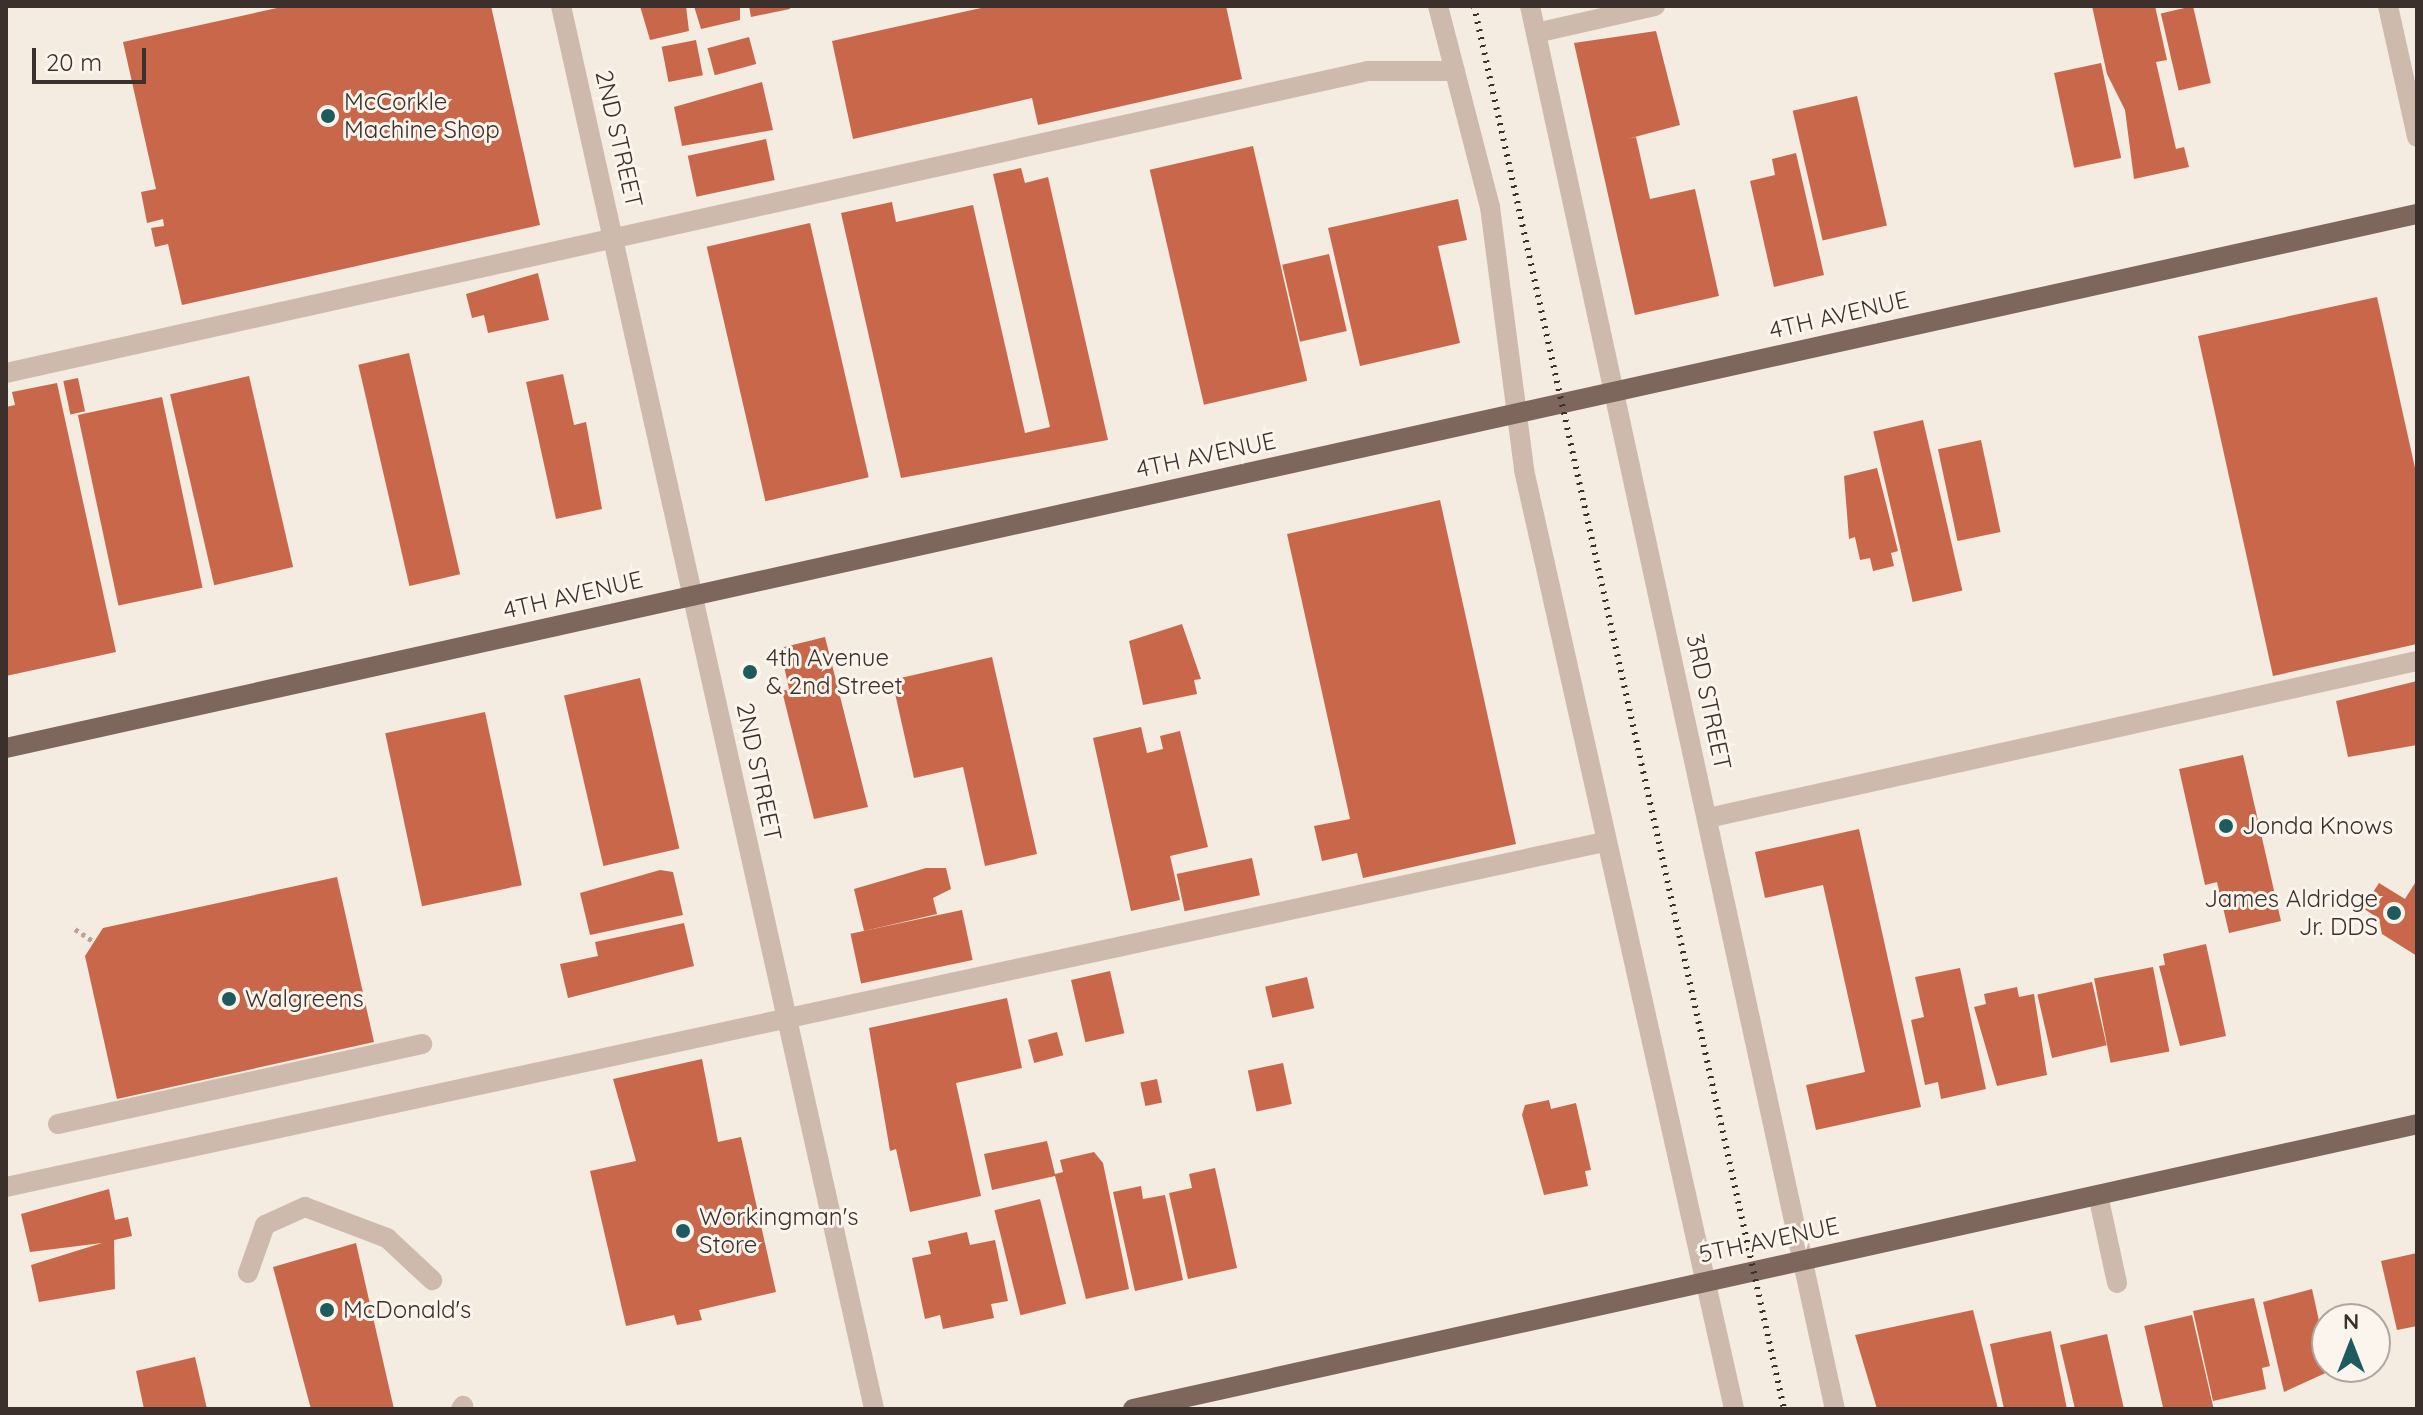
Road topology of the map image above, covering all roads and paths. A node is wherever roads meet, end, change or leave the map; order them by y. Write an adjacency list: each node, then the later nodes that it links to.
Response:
1 (561, 6): 10 (street, 2ND STREET)
2 (1438, 6): 7 (street)
3 (1530, 6): 6 (street, 3RD STREET)
4 (1655, 6): 6 (street)
5 (2388, 6): 8 (street)
6 (1536, 33): 12 (street, 3RD STREET)
7 (1455, 71): 10 (street); 13 (street)
8 (2417, 137)
9 (2417, 214): 12 (main road, 4TH AVENUE)
10 (616, 239): 11 (street); 14 (street, 2ND STREET)
11 (6, 373)
12 (1614, 392): 13 (main road, 4TH AVENUE); 17 (street, 3RD STREET)
13 (1518, 413): 14 (main road, 4TH AVENUE); 18 (street)
14 (694, 594): 16 (main road, 4TH AVENUE); 21 (street, 2ND STREET)
15 (2417, 661): 17 (street)
16 (6, 748)
17 (1708, 818): 27 (street, 3RD STREET)
18 (1604, 842): 21 (street); 30 (street)
19 (75, 929): 20 (path)
20 (94, 942)
21 (788, 1022): 25 (street); 32 (street, 2ND STREET)
22 (422, 1044): 23 (street)
23 (58, 1124)
24 (2417, 1124): 26 (main road, 5TH AVENUE)
25 (6, 1187)
26 (2098, 1195): 27 (main road, 5TH AVENUE); 31 (street)
27 (1803, 1259): 30 (main road, 5TH AVENUE); 35 (street, 3RD STREET)
28 (248, 1273): 29 (street)
29 (432, 1280)
30 (1706, 1280): 33 (main road, 5TH AVENUE); 34 (street)
31 (2117, 1283)
32 (874, 1409)
33 (1133, 1409)
34 (1734, 1409)
35 (1835, 1409)

